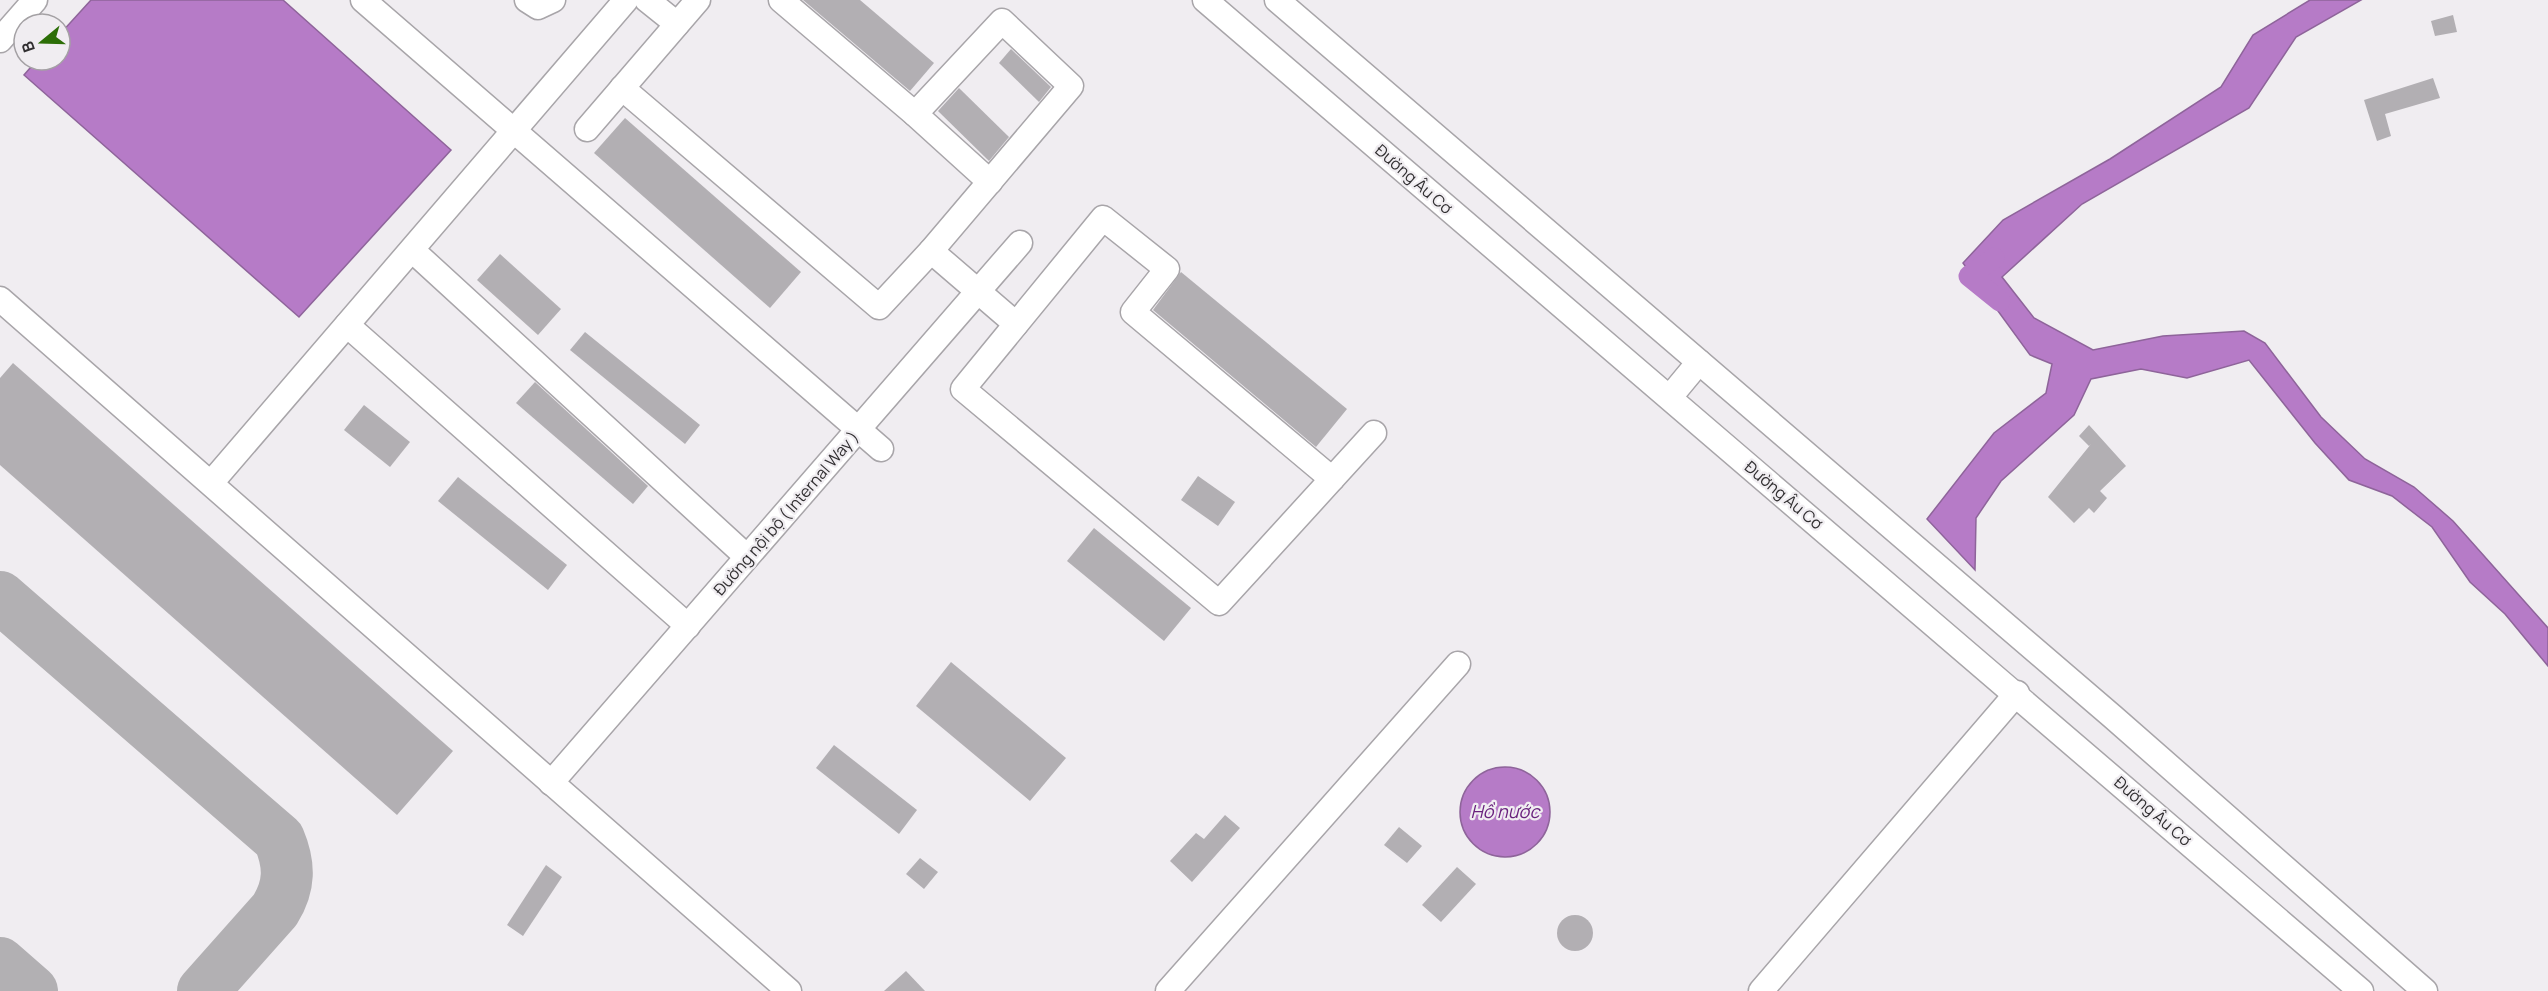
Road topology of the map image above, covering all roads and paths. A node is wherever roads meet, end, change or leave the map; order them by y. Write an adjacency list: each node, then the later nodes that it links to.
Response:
1 (35, 0): 12 (street)
2 (363, 0): 16 (street)
3 (526, 0): 4 (street)
4 (553, 0)
5 (626, 0): 16 (street)
6 (647, 0): 11 (street)
7 (698, 0): 11 (street)
8 (781, 0): 14 (street)
9 (1205, 0): 26 (street, Đường Âu Cơ)
10 (1277, 0): 25 (street)
11 (677, 24): 13 (street)
12 (0, 40)
13 (622, 88): 15 (street); 20 (street)
14 (915, 114): 17 (street); 17 (street)
15 (587, 129)
16 (514, 131): 19 (street); 27 (street)
17 (990, 182): 20 (street)
18 (1020, 243): 21 (street, Đường nội bộ ( Internal Way ))
19 (411, 250): 24 (street); 32 (street)
20 (932, 251): 21 (street)
21 (978, 291): 23 (street); 27 (street, Đường nội bộ ( Internal Way ))
22 (0, 299): 31 (street)
23 (1016, 324): 30 (street); 30 (street)
24 (347, 325): 31 (street); 33 (street)
25 (1699, 362): 26 (street); 41 (street)
26 (1670, 397): 35 (street, Đường Âu Cơ)
27 (858, 430): 29 (street); 32 (street, Đường nội bộ ( Internal Way ))
28 (1374, 433): 30 (street)
29 (881, 449)
30 (1332, 480)
31 (211, 483): 36 (street)
32 (747, 557): 33 (street, Đường nội bộ ( Internal Way ))
33 (688, 626): 36 (street, Đường nội bộ ( Internal Way ))
34 (1458, 664): 38 (street)
35 (2017, 693): 39 (street); 40 (street, Đường Âu Cơ)
36 (551, 783): 37 (street)
37 (789, 991)
38 (1168, 991)
39 (1761, 991)
40 (2361, 991)
41 (2426, 991)

